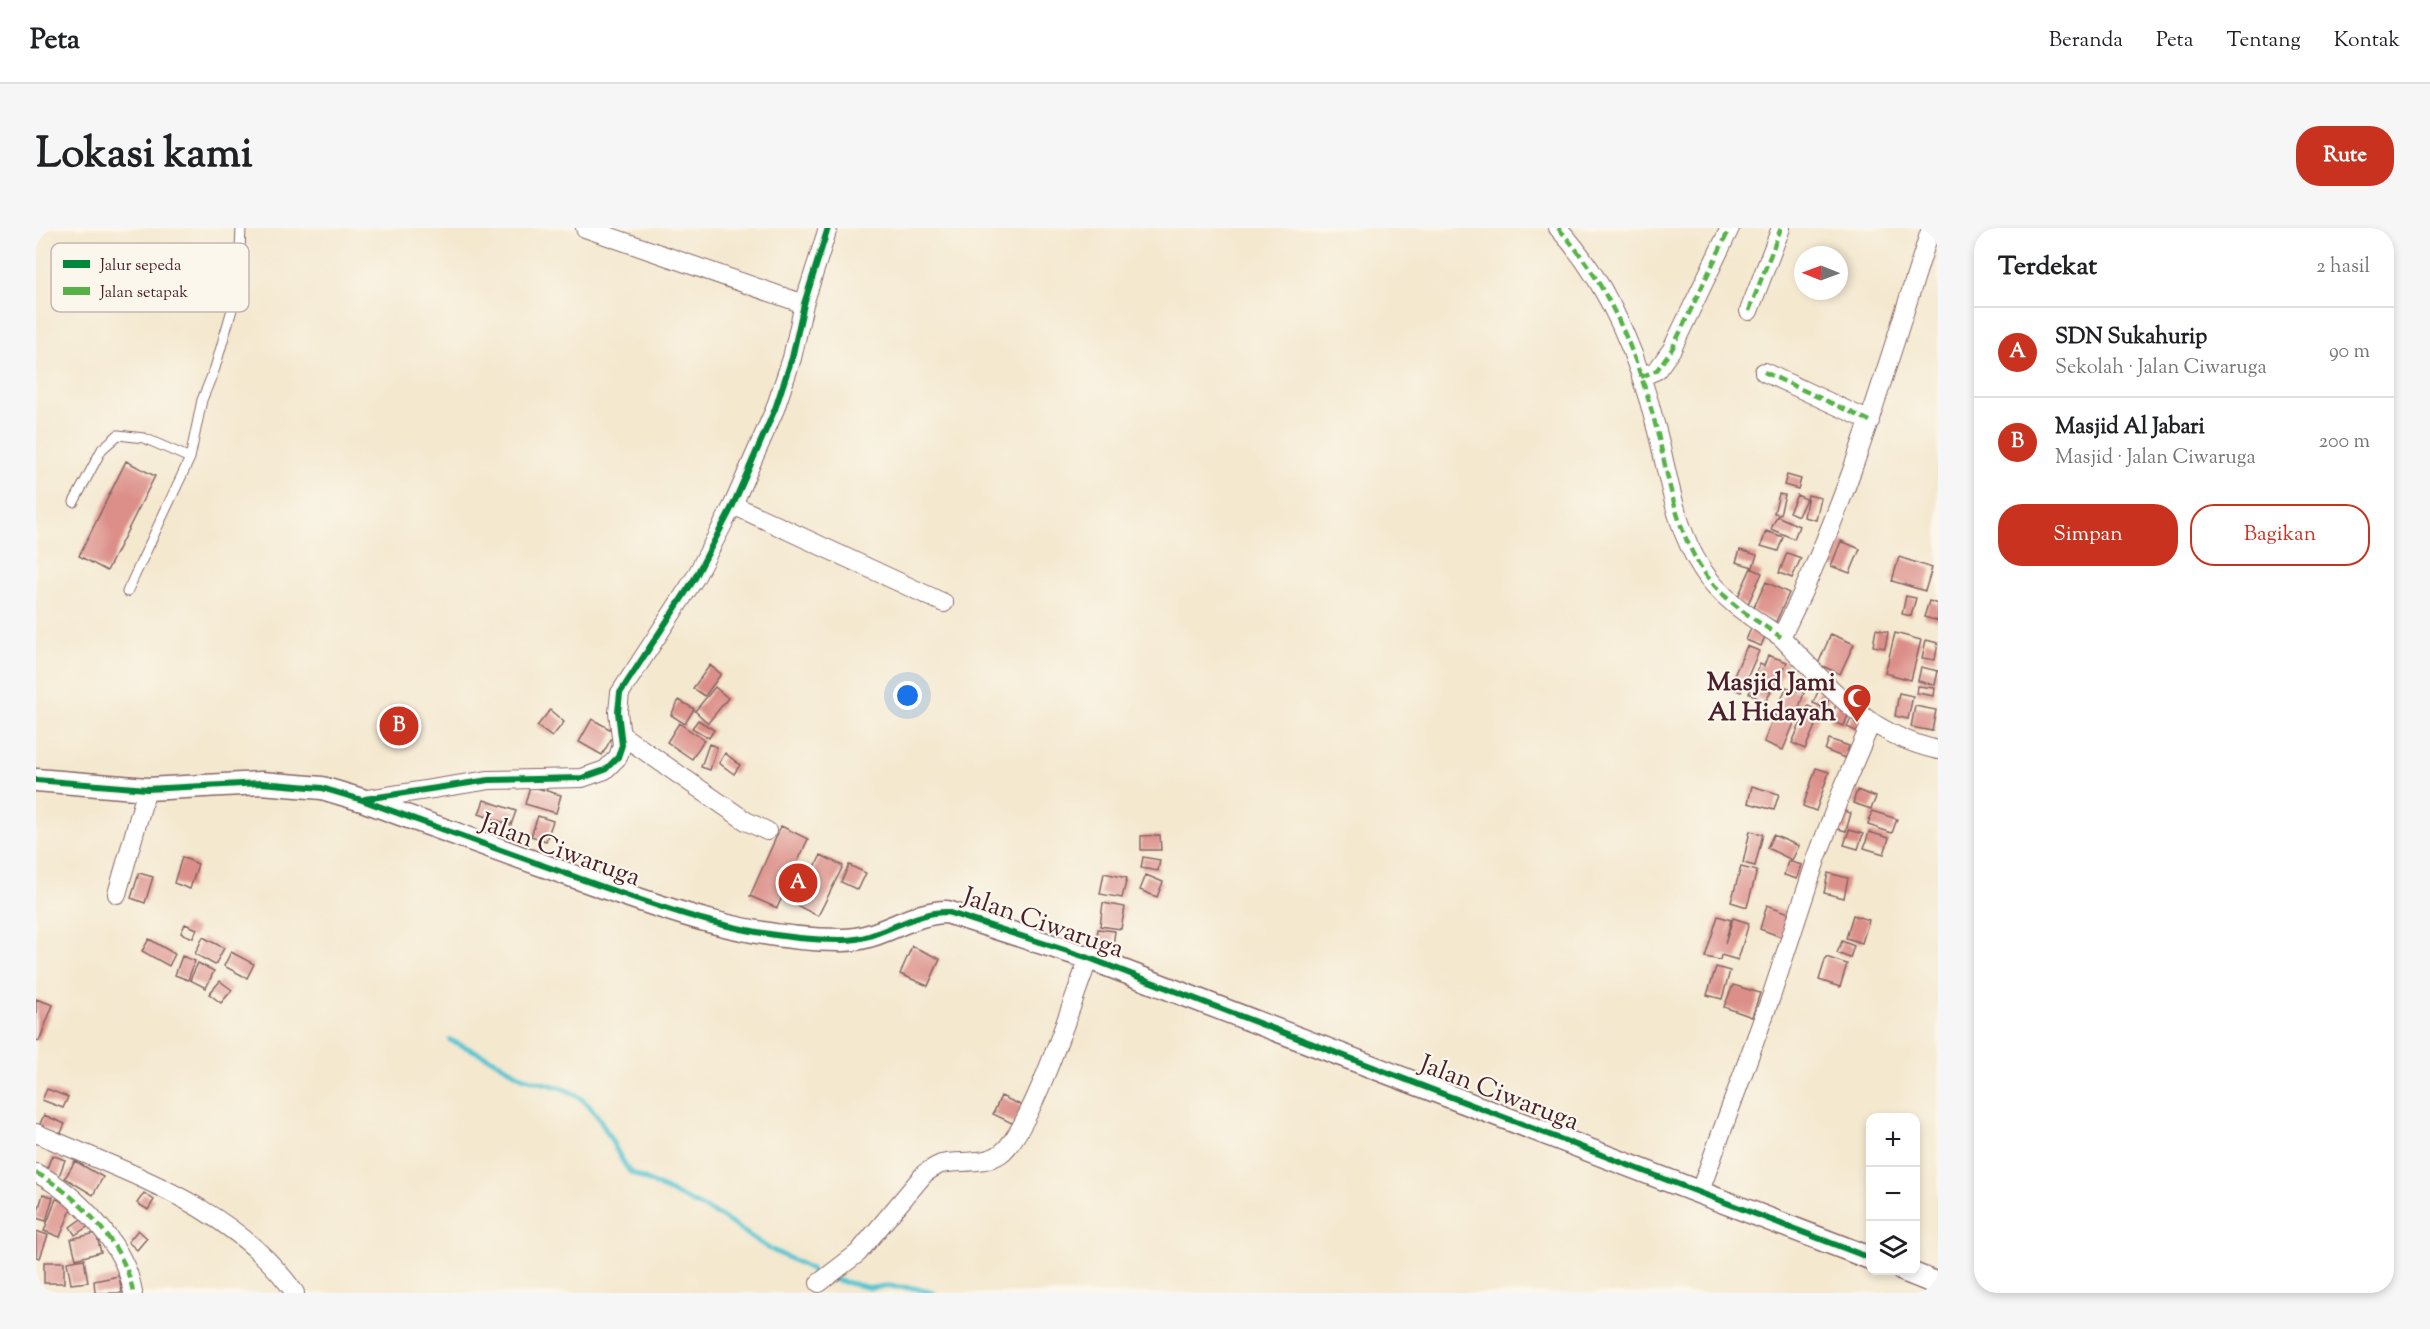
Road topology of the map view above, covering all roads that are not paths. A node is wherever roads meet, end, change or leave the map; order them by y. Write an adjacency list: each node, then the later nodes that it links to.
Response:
1 (241, 228): 8 (lane)
2 (585, 228): 9 (street)
3 (828, 228): 9 (street)
4 (1558, 228): 13 (street)
5 (1730, 228): 13 (street)
6 (1781, 228): 10 (street)
7 (1931, 228): 14 (street)
8 (240, 243)
9 (804, 304): 17 (street)
10 (1749, 311)
11 (231, 312): 15 (lane)
12 (1764, 372): 14 (street)
13 (1641, 377): 20 (street)
14 (1869, 421): 20 (street)
15 (190, 458): 16 (lane); 18 (lane)
16 (74, 502)
17 (733, 505): 19 (street); 22 (street)
18 (127, 592)
19 (944, 603)
20 (1781, 637): 21 (street)
21 (1871, 723): 23 (street); 32 (street)
22 (623, 736): 26 (street); 27 (street)
23 (1938, 750)
24 (36, 780): 25 (street, Jalan Ciwaruga)
25 (147, 789): 26 (street, Jalan Ciwaruga); 28 (street)
26 (362, 800): 29 (street, Jalan Ciwaruga)
27 (767, 831)
28 (117, 894)
29 (1089, 958): 32 (street, Jalan Ciwaruga); 35 (street)
30 (36, 1133): 38 (street)
31 (36, 1173): 37 (street)
32 (1700, 1191): 33 (street, Jalan Ciwaruga)
33 (1866, 1256)
34 (1916, 1275): 36 (street)
35 (819, 1283)
36 (1938, 1284)
37 (133, 1293)
38 (295, 1293)

